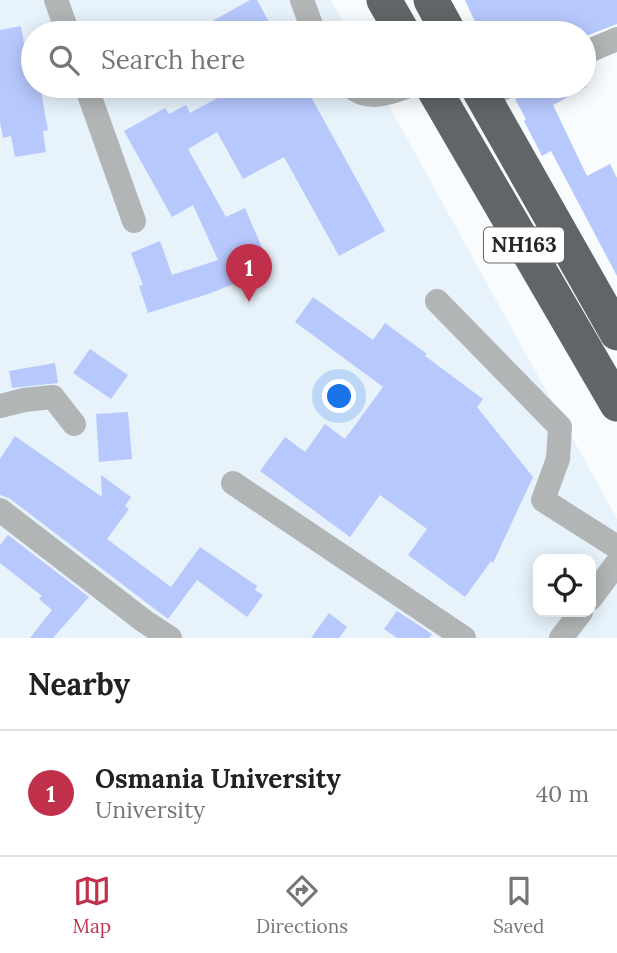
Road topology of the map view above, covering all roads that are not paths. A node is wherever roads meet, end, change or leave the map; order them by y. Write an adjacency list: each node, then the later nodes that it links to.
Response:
1 (56, 0): 5 (street)
2 (302, 0): 6 (street)
3 (384, 0): 7 (highway)
4 (430, 0): 8 (highway)
5 (64, 21)
6 (309, 21)
7 (396, 21)
8 (442, 21)
9 (617, 39): 10 (street)
10 (596, 48)
11 (90, 98): 14 (street)
12 (439, 98): 17 (highway, NH163)
13 (494, 98): 16 (highway, NH163)
14 (134, 221)
15 (437, 301): 22 (street)
16 (617, 333)
17 (617, 404)
18 (0, 406): 19 (street)
19 (74, 424)
20 (233, 483): 27 (street)
21 (0, 510): 26 (street)
22 (617, 547)
23 (617, 563): 24 (street)
24 (596, 591)
25 (577, 617): 28 (street)
26 (170, 638)
27 (464, 638)
28 (561, 638)

